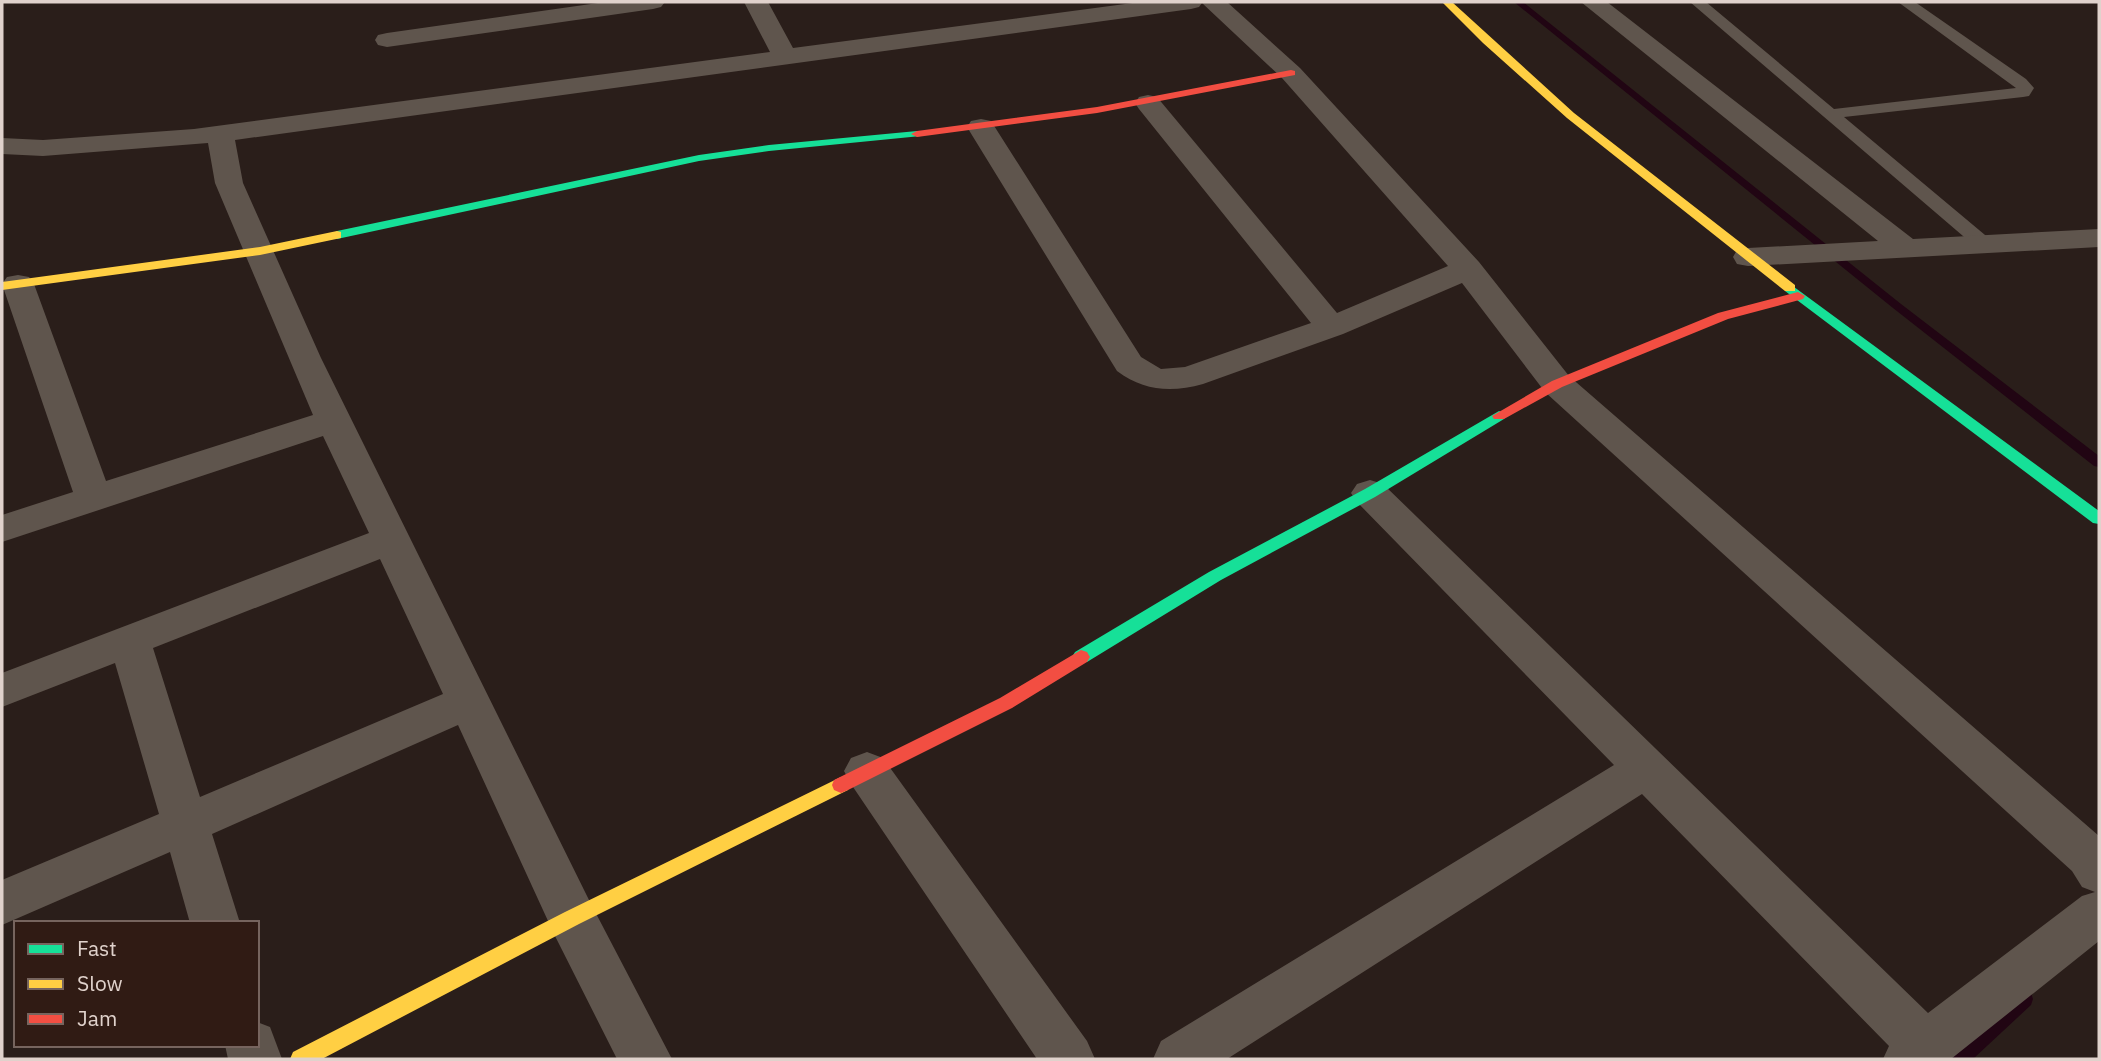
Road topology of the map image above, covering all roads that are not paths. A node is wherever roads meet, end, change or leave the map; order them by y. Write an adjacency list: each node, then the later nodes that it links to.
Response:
1 (653, 2): 9 (street)
2 (755, 2): 10 (street)
3 (1191, 2): 10 (street)
4 (1213, 2): 11 (street)
5 (1447, 2): 21 (street)
6 (1593, 2): 19 (street)
7 (1697, 2): 13 (lane)
8 (1905, 2): 13 (lane)
9 (387, 40)
10 (785, 57): 15 (street)
11 (1291, 73): 12 (street); 22 (street)
12 (1149, 103): 14 (street); 25 (street)
13 (1830, 114): 18 (lane)
14 (981, 127): 20 (street); 25 (street)
15 (220, 134): 16 (street); 20 (street)
16 (2, 146)
17 (2099, 238): 18 (street)
18 (1984, 244): 19 (street)
19 (1906, 248): 21 (street)
20 (260, 251): 23 (street); 27 (street)
21 (1748, 257): 24 (street)
22 (1468, 269): 25 (street); 26 (street)
23 (10, 285): 29 (street)
24 (1798, 296): 26 (street); 30 (street)
25 (1331, 327)
26 (1557, 384): 28 (street); 39 (street)
27 (334, 420): 29 (street); 32 (street)
28 (1370, 494): 36 (street); 37 (street)
29 (94, 499): 31 (street)
30 (2099, 519)
31 (2, 529)
32 (392, 539): 33 (street); 35 (street)
33 (130, 642): 34 (street); 38 (street)
34 (2, 690)
35 (468, 702): 38 (street); 42 (street)
36 (1647, 768): 44 (street); 48 (street)
37 (867, 771): 42 (street); 47 (street)
38 (185, 823): 40 (street); 43 (street)
39 (2099, 872)
40 (2, 903)
41 (2099, 912): 44 (street)
42 (572, 918): 45 (street); 46 (street)
43 (214, 921)
44 (1917, 1053)
45 (301, 1059)
46 (645, 1059)
47 (1068, 1059)
48 (1180, 1059)

